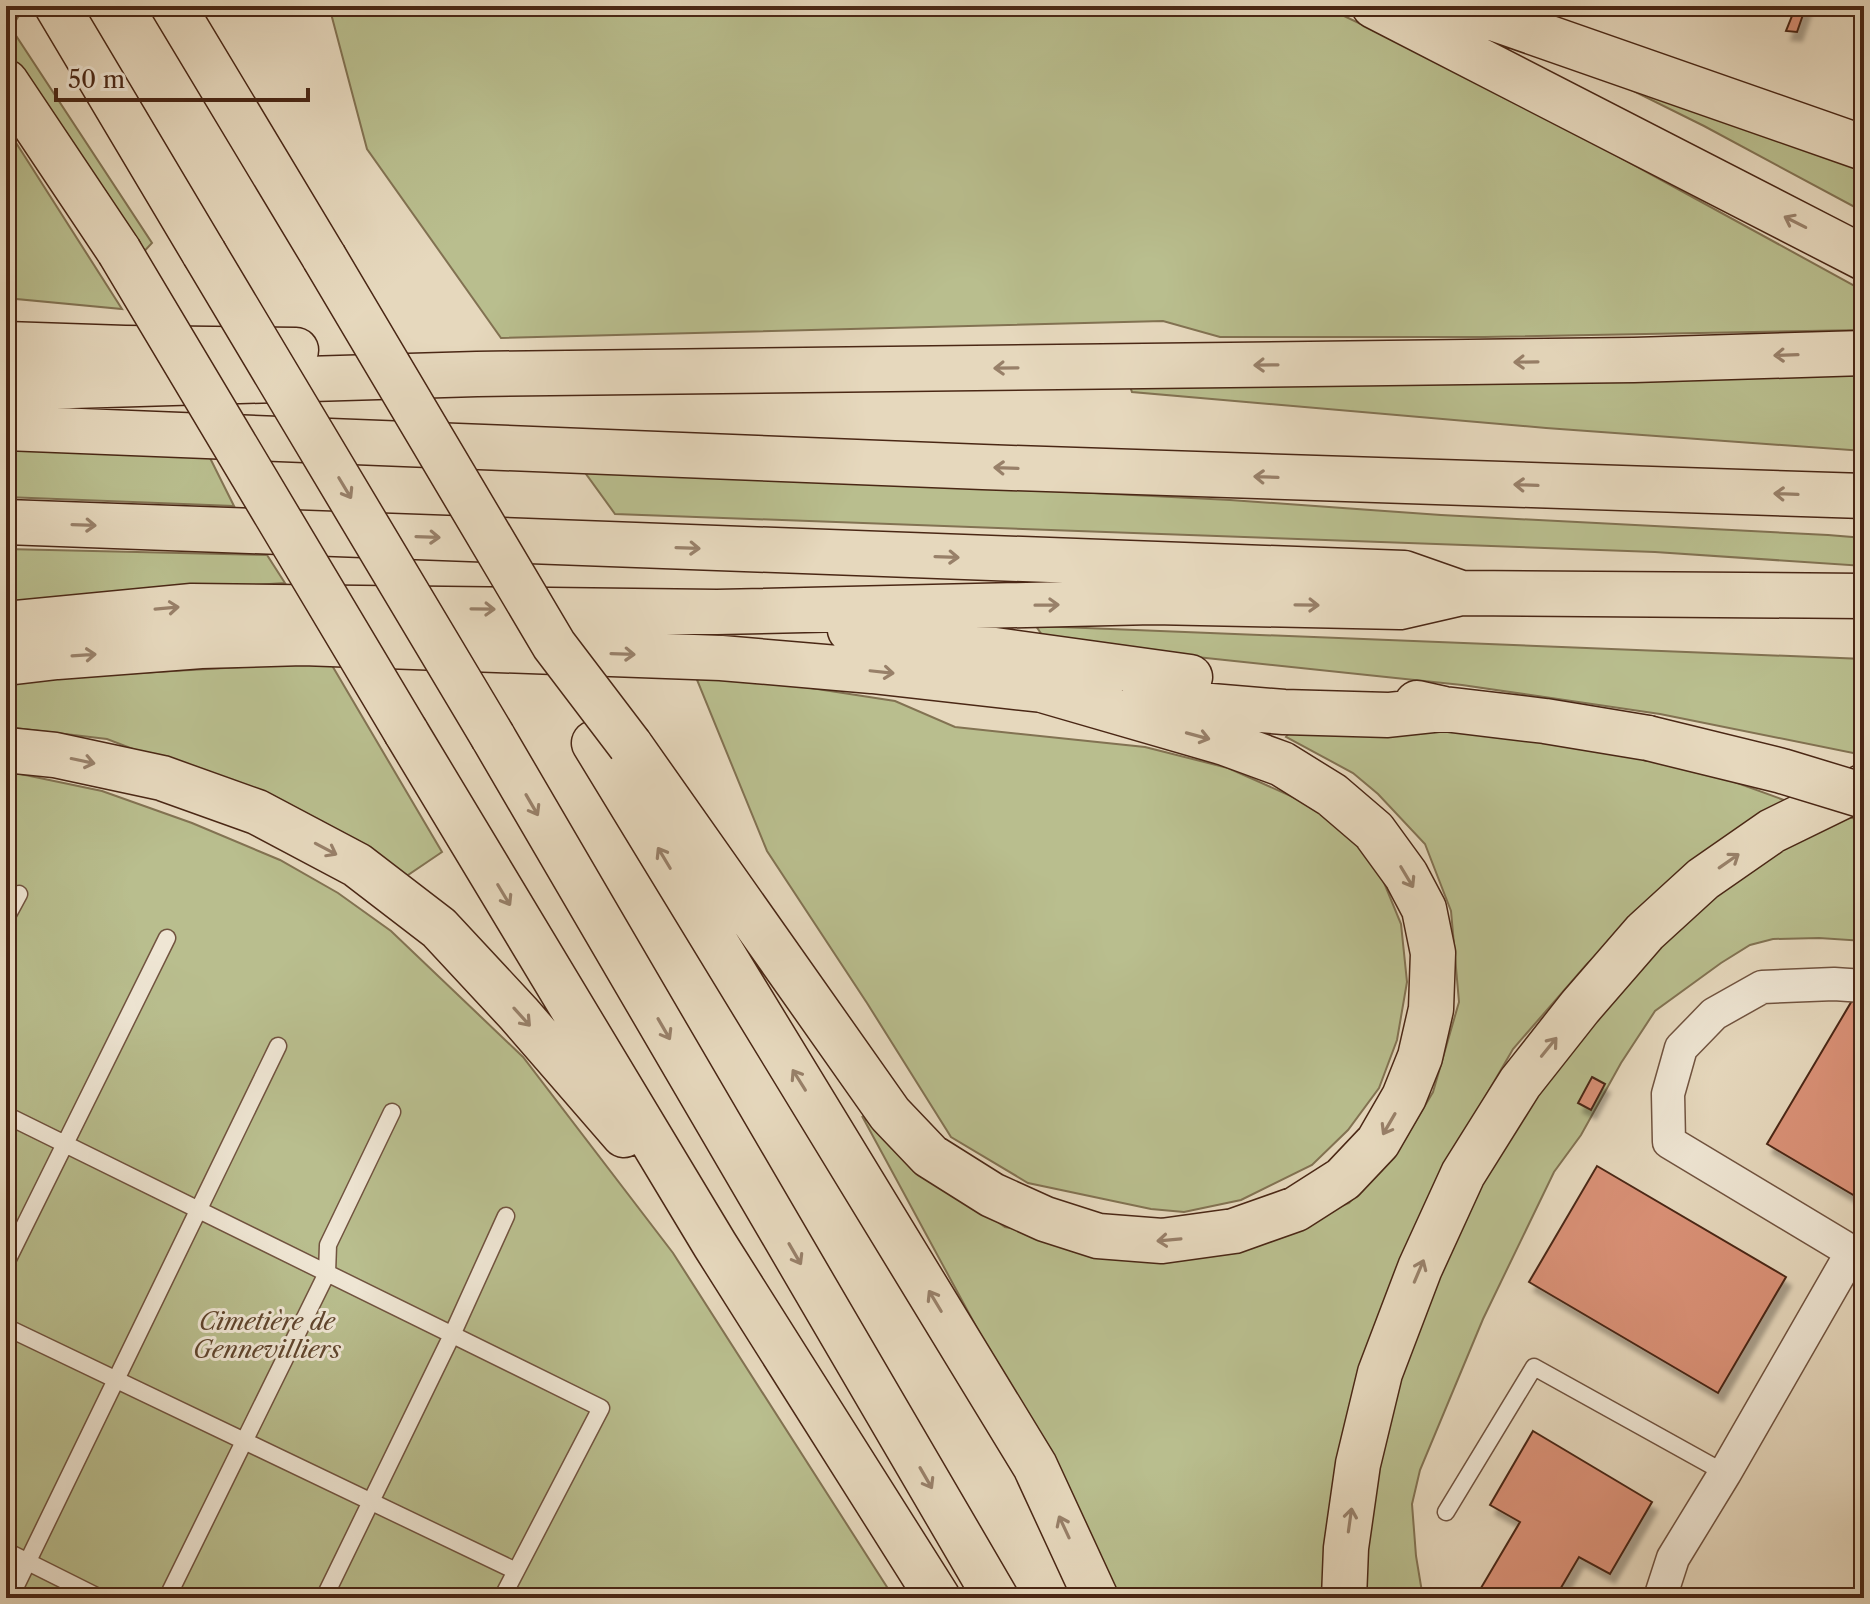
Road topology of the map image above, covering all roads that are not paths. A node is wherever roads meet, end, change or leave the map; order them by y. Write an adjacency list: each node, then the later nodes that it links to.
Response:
1 (57, 6): 56 (highway, one-way to 56, bridge)
2 (173, 6): 22 (highway, bridge)
3 (1374, 6): 7 (highway, one-way to 3)
4 (1458, 6): 6 (highway)
5 (6, 82): 36 (highway, one-way to 36, bridge)
6 (1864, 148)
7 (1864, 258)
8 (6, 344): 10 (highway)
9 (1864, 353): 10 (highway, one-way to 10)
10 (477, 374): 11 (highway)
11 (6, 388)
12 (6, 428): 13 (highway, one-way to 12)
13 (1864, 496)
14 (6, 522): 15 (highway, one-way to 15)
15 (1461, 593): 16 (highway); 17 (highway, one-way to 15)
16 (1864, 596)
17 (717, 612): 18 (highway, one-way to 17); 21 (highway)
18 (6, 624)
19 (6, 663): 20 (highway, one-way to 20)
20 (1042, 690): 21 (highway); 22 (highway, one-way to 22)
21 (1444, 709): 25 (highway, bridge)
22 (612, 744): 57 (highway, one-way to 22)
23 (6, 750): 36 (highway, one-way to 36)
24 (1864, 786): 58 (highway, one-way to 24)
25 (1864, 796)
26 (19, 894): 27 (lane)
27 (6, 918)
28 (167, 938): 33 (lane)
29 (1864, 986): 37 (street)
30 (278, 1046): 34 (lane)
31 (392, 1112): 39 (lane)
32 (6, 1115): 33 (lane)
33 (65, 1144): 34 (lane); 38 (lane)
34 (200, 1210): 39 (lane); 42 (lane)
35 (506, 1216): 41 (lane)
36 (715, 1245): 55 (highway)
37 (1858, 1256): 44 (street)
38 (6, 1263)
39 (327, 1273): 41 (lane); 43 (lane)
40 (6, 1327): 42 (lane)
41 (452, 1335): 45 (lane); 49 (lane)
42 (117, 1379): 43 (lane); 48 (lane)
43 (244, 1441): 45 (lane); 52 (lane)
44 (1725, 1473): 46 (lane); 59 (street)
45 (371, 1502): 49 (lane); 53 (lane)
46 (1446, 1512)
47 (6, 1551): 48 (lane)
48 (27, 1562): 50 (lane); 51 (lane)
49 (516, 1571): 54 (lane)
50 (10, 1598)
51 (100, 1598)
52 (167, 1598)
53 (324, 1598)
54 (502, 1598)
55 (938, 1598)
56 (996, 1598)
57 (1096, 1598)
58 (1344, 1598)
59 (1660, 1598)

